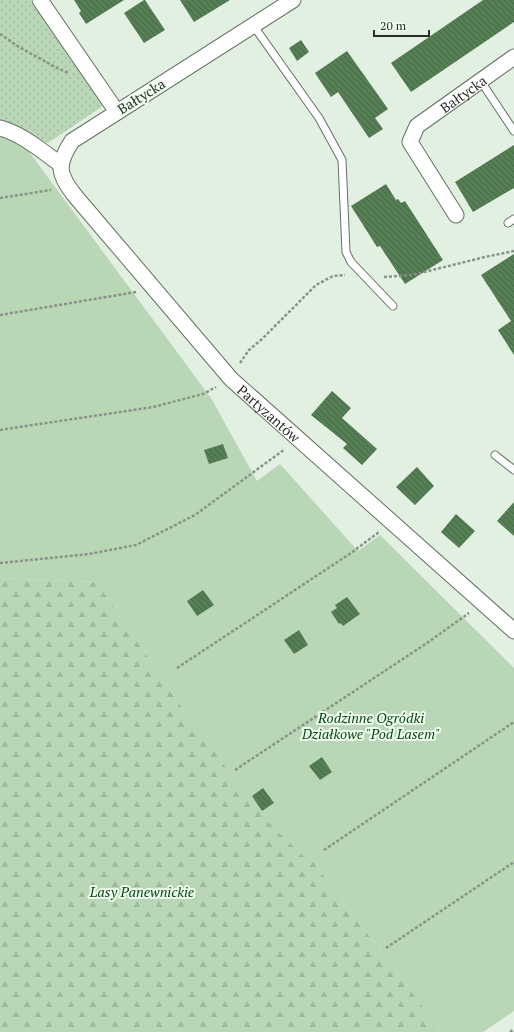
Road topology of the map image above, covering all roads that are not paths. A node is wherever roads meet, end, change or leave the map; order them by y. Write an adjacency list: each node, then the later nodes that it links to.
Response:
1 (40, 0): 6 (street)
2 (292, 0): 3 (street, Bałtycka)
3 (253, 25): 6 (street, Bałtycka); 11 (lane)
4 (514, 57): 5 (street, Bałtycka)
5 (480, 80): 8 (lane); 10 (street, Bałtycka)
6 (117, 112): 9 (street, Bałtycka)
7 (0, 128): 9 (street)
8 (514, 131)
9 (60, 164): 14 (street, Partyzantów)
10 (456, 215)
11 (393, 306)
12 (495, 455): 13 (lane)
13 (514, 470)
14 (514, 630)

